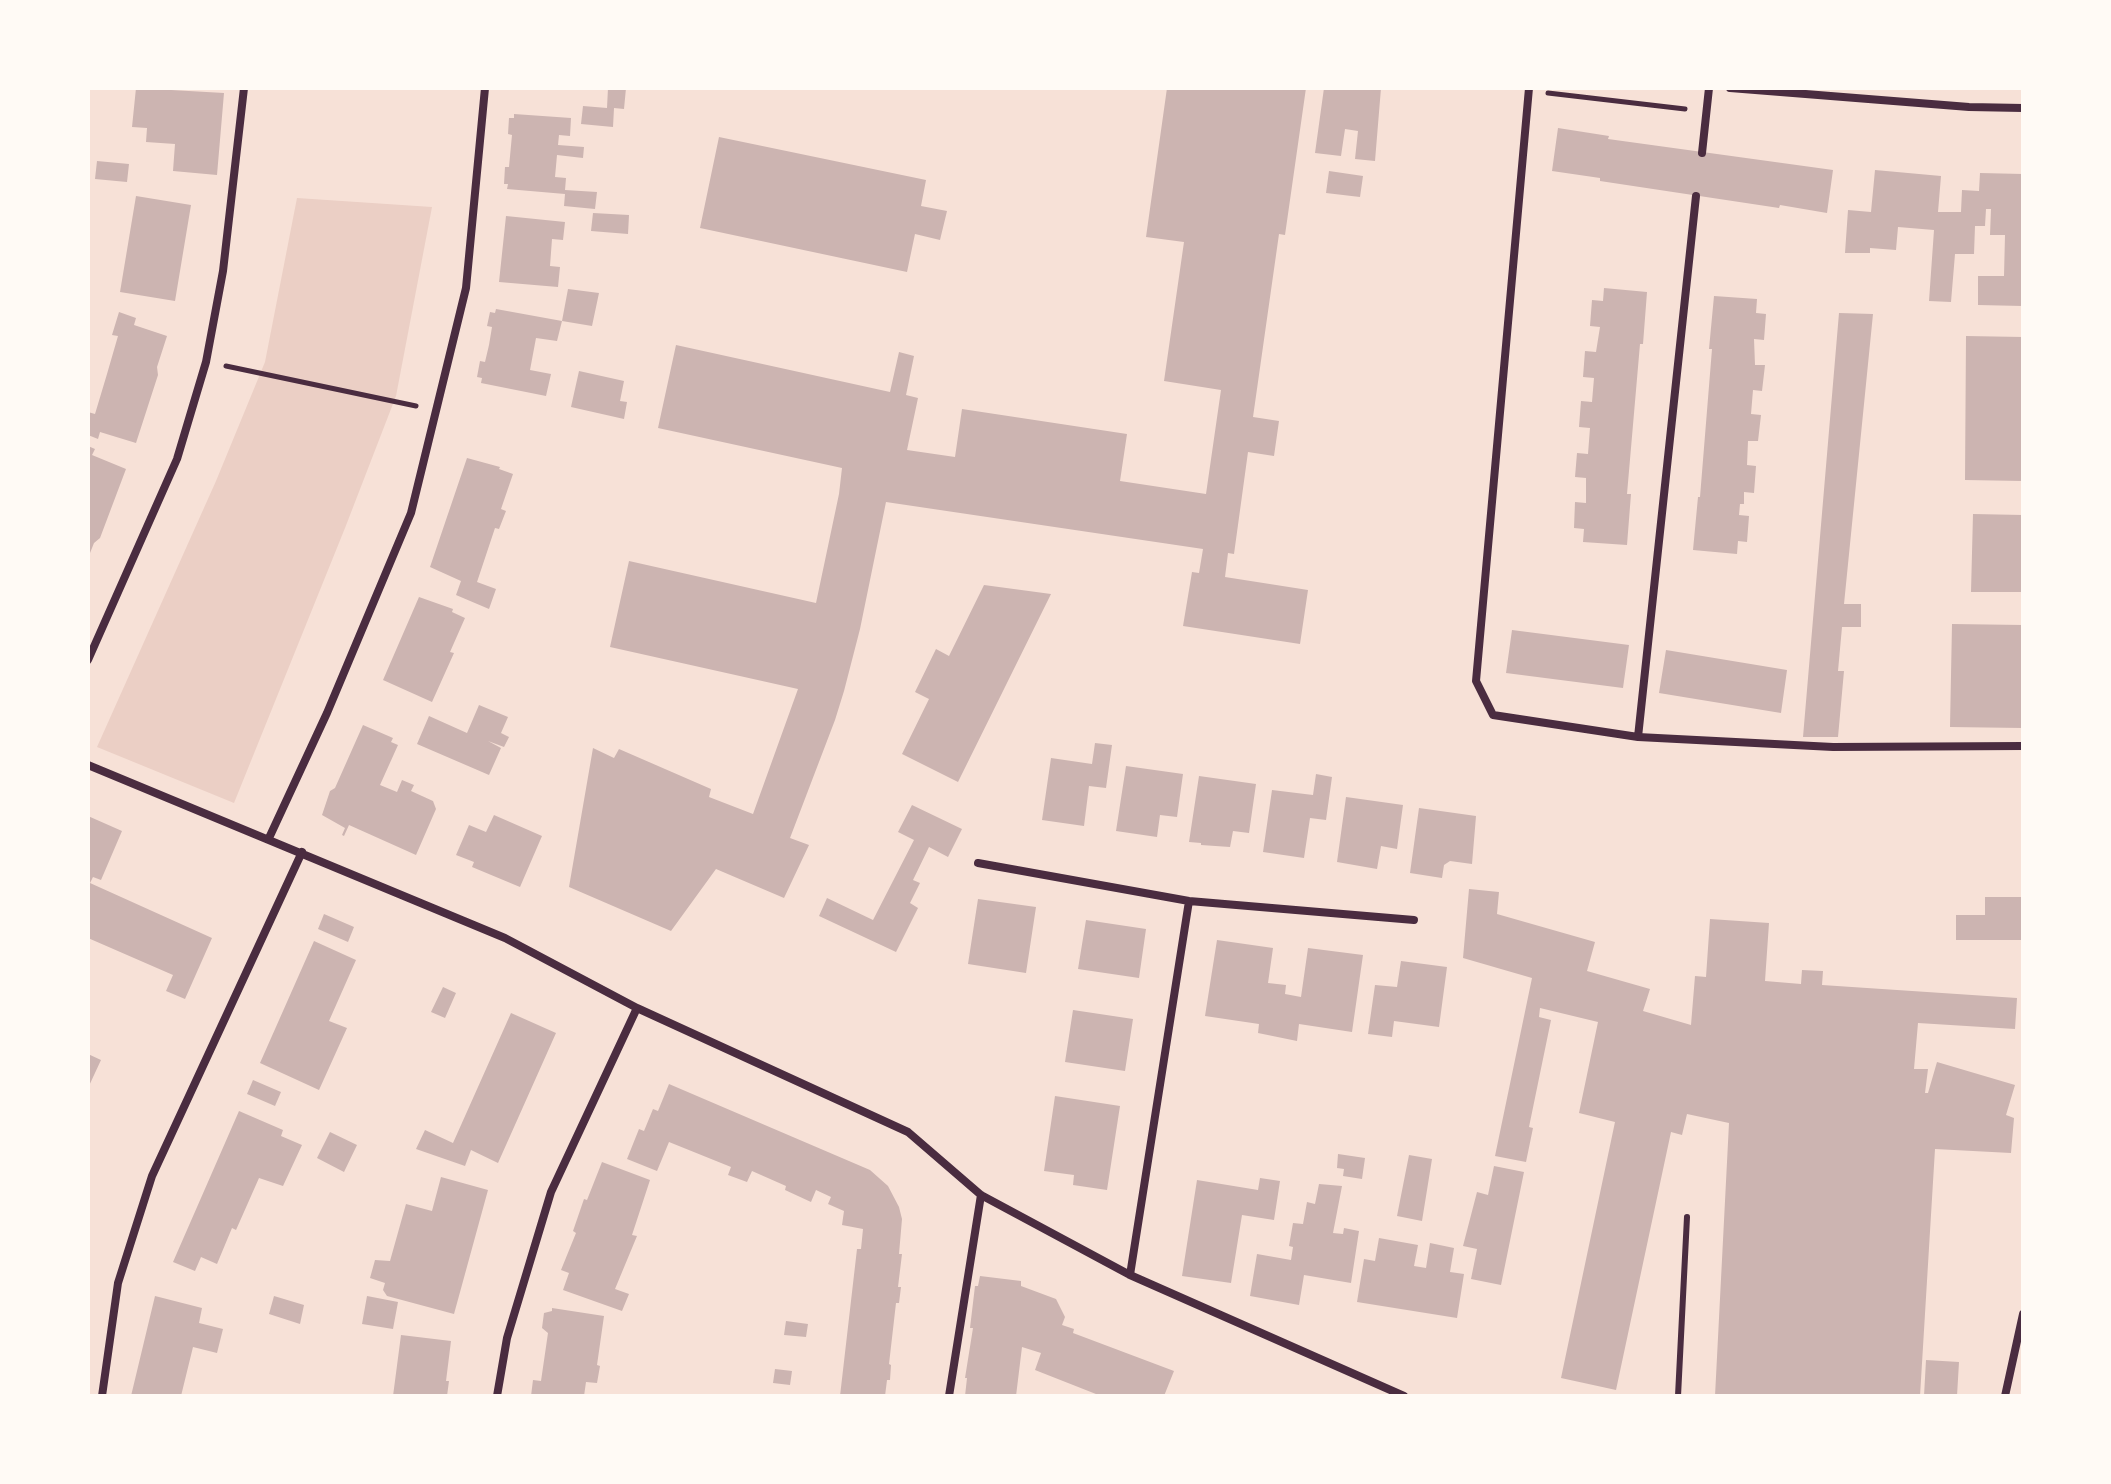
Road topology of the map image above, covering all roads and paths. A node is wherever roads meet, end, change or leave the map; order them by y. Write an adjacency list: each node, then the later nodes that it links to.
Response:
1 (244, 88): 9 (street)
2 (485, 88): 10 (street)
3 (1529, 88): 12 (street)
4 (1709, 88): 7 (street)
5 (1730, 88): 6 (street)
6 (2023, 108)
7 (1702, 153)
8 (1696, 196): 12 (street)
9 (206, 362): 10 (path); 11 (street)
10 (436, 410): 15 (street)
11 (88, 660)
12 (1638, 737): 13 (street)
13 (2023, 746)
14 (88, 765): 15 (street)
15 (269, 838): 16 (street)
16 (302, 852): 20 (street); 25 (street)
17 (978, 863): 18 (street)
18 (1189, 901): 19 (street); 23 (street)
19 (1414, 920)
20 (637, 1008): 21 (street); 26 (street)
21 (981, 1195): 23 (street); 27 (street)
22 (1687, 1217): 29 (lane)
23 (1130, 1275): 28 (street)
24 (2023, 1314): 30 (street)
25 (102, 1396)
26 (497, 1396)
27 (949, 1396)
28 (1404, 1396)
29 (1678, 1396)
30 (2005, 1396)

